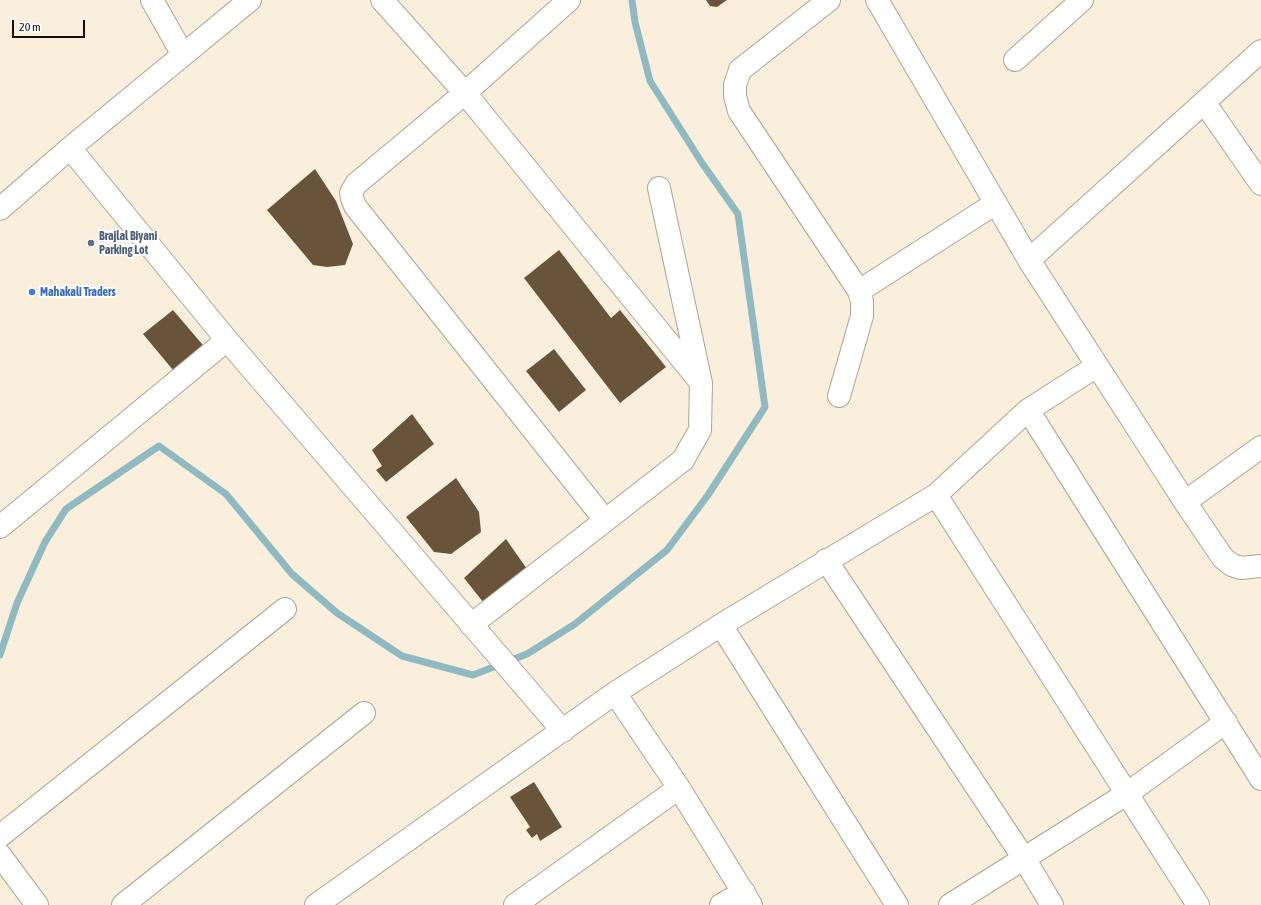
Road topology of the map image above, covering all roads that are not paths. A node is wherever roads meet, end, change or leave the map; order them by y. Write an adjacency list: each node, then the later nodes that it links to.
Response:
1 (152, 0): 9 (street)
2 (250, 0): 9 (street)
3 (382, 0): 11 (street)
4 (569, 0): 11 (street)
5 (829, 0): 19 (street)
6 (877, 0): 16 (street)
7 (1082, 0): 10 (street)
8 (1261, 51): 12 (street)
9 (183, 56): 13 (street)
10 (1015, 60)
11 (465, 93): 22 (street); 28 (street)
12 (1204, 102): 14 (street); 18 (street)
13 (70, 148): 17 (street); 20 (street)
14 (1261, 184)
15 (659, 188): 22 (street)
16 (996, 203): 18 (street); 19 (street)
17 (0, 209)
18 (1029, 260): 21 (street)
19 (859, 291): 23 (street)
20 (227, 340): 29 (street); 33 (street)
21 (1097, 366): 24 (street); 27 (street)
22 (701, 383): 28 (street)
23 (839, 396)
24 (1028, 410): 26 (street); 37 (street)
25 (1261, 447): 27 (street)
26 (936, 495): 30 (street); 41 (street)
27 (1185, 502): 31 (street)
28 (605, 520): 33 (street)
29 (0, 527)
30 (826, 560): 34 (street); 44 (street)
31 (1261, 566)
32 (285, 609): 42 (street)
33 (472, 625): 38 (street)
34 (720, 625): 35 (street); 51 (street)
35 (615, 693): 38 (street); 40 (street)
36 (364, 713): 47 (street)
37 (1226, 722): 39 (street); 41 (street)
38 (562, 731): 48 (street)
39 (1261, 779)
40 (679, 788): 45 (street); 49 (street)
41 (1128, 793): 44 (street); 54 (street)
42 (0, 836)
43 (0, 855): 46 (street)
44 (1025, 860): 52 (street); 53 (street)
45 (747, 898): 50 (street)
46 (37, 905)
47 (123, 905)
48 (316, 905)
49 (515, 905)
50 (721, 905)
51 (897, 905)
52 (950, 905)
53 (1052, 905)
54 (1198, 905)

